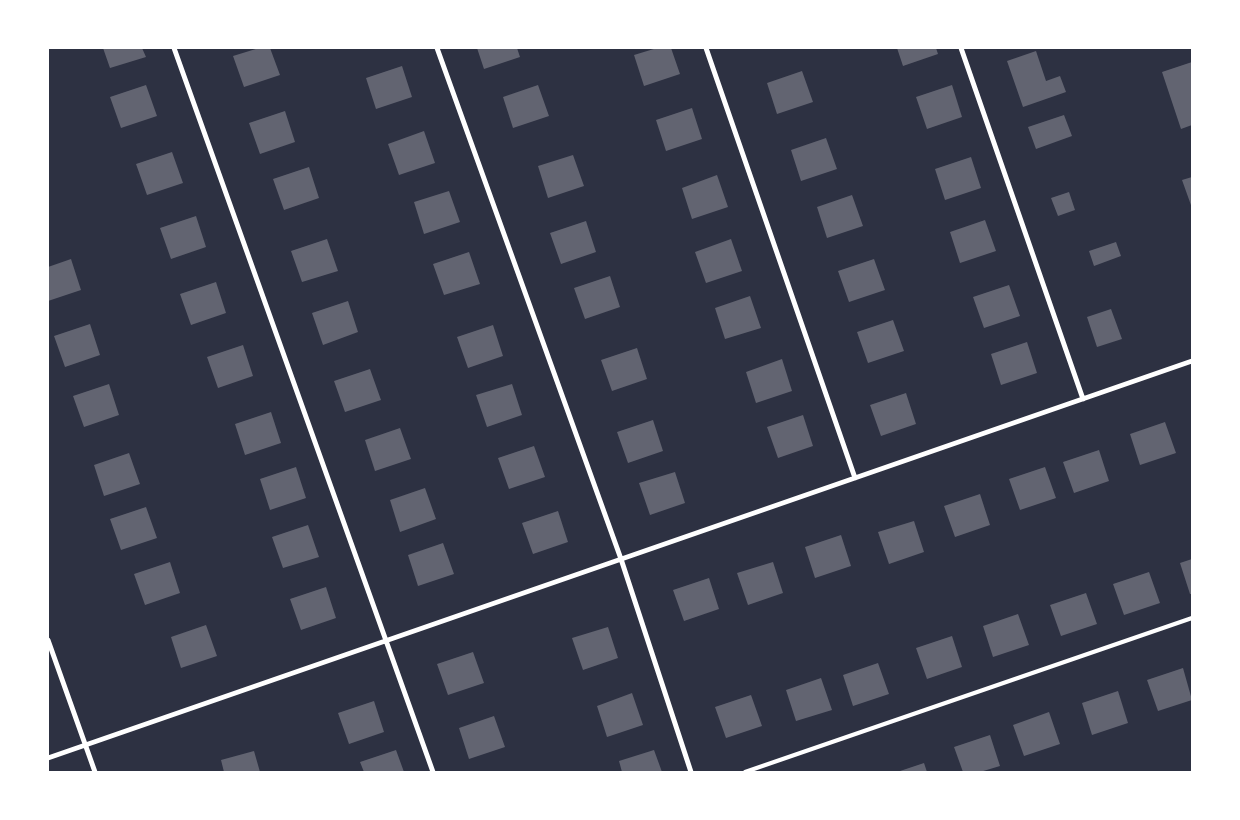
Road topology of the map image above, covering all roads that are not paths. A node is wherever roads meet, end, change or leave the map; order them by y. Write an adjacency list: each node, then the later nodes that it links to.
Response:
1 (174, 48): 11 (street)
2 (437, 48): 8 (street)
3 (706, 48): 7 (street)
4 (961, 48): 6 (street)
5 (1192, 361): 6 (street)
6 (1083, 399): 7 (street)
7 (855, 478): 8 (street)
8 (621, 559): 11 (street); 16 (street)
9 (1192, 618): 17 (lane)
10 (48, 640): 12 (street)
11 (386, 640): 12 (street); 15 (street)
12 (84, 745): 13 (street); 14 (street)
13 (48, 758)
14 (95, 772)
15 (433, 772)
16 (690, 772)
17 (745, 772)

